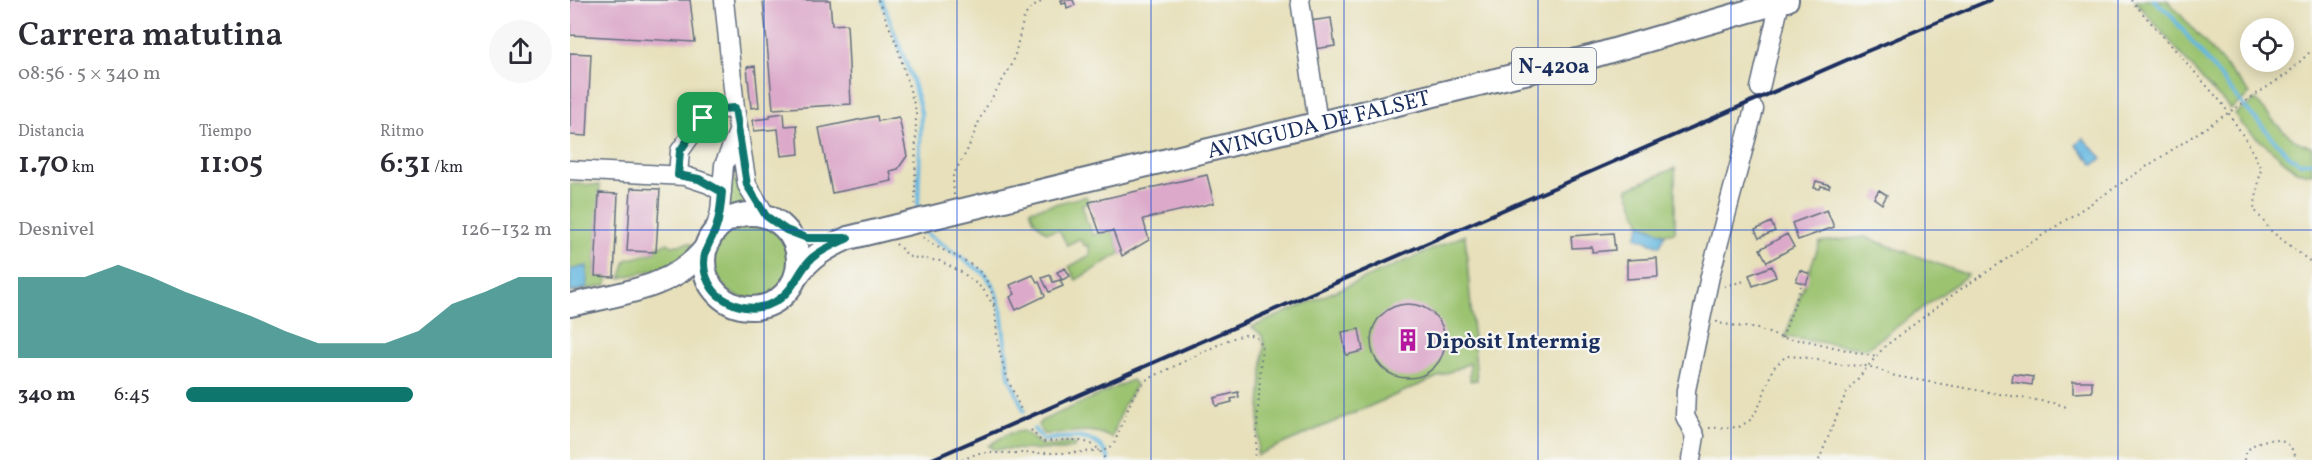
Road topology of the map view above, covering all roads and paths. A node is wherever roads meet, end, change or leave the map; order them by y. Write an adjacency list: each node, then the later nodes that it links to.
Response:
1 (724, 0): 9 (street)
2 (878, 0): 19 (path)
3 (1044, 0): 20 (path)
4 (1300, 0): 12 (street)
5 (2131, 0): 11 (path)
6 (1783, 1): 8 (street); 12 (main road, AVINGUDA DE FALSET / N-420a)
7 (2312, 50): 11 (path)
8 (1760, 88)
9 (735, 108): 13 (street); 16 (street)
10 (1755, 109): 42 (street)
11 (2229, 113): 27 (path); 38 (path)
12 (1318, 123): 20 (main road, AVINGUDA DE FALSET / N-420a)
13 (738, 130): 14 (street); 17 (street)
14 (724, 165): 16 (street); 17 (street); 18 (street)
15 (570, 170): 16 (street)
16 (682, 176): 18 (street)
17 (747, 185): 21 (street)
18 (722, 192): 25 (street)
19 (915, 211)
20 (955, 212): 23 (main road, AVINGUDA DE FALSET / N-420a)
21 (766, 216): 22 (main road, N-420a); 25 (main road, N-420a)
22 (786, 230): 26 (main road, N-420a); 28 (main road)
23 (881, 230): 26 (main road, AVINGUDA DE FALSET / N-420a); 35 (path)
24 (920, 232): 35 (path)
25 (711, 238): 31 (main road, N-420a); 32 (main road)
26 (848, 238): 28 (main road, N-420a)
27 (2312, 263)
28 (796, 278): 32 (main road, N-420a)
29 (1745, 281): 33 (path)
30 (1802, 286): 37 (path)
31 (644, 288): 32 (main road, N-420a); 34 (main road, N-420a)
32 (716, 293)
33 (1722, 294)
34 (570, 305)
35 (996, 310): 41 (path)
36 (1718, 313): 37 (path)
37 (1782, 338): 38 (path)
38 (1876, 357): 39 (path)
39 (1868, 366): 40 (path); 42 (path); 49 (path)
40 (2068, 408)
41 (1022, 412)
42 (1691, 429): 48 (street)
43 (1031, 430): 44 (path)
44 (1100, 450): 45 (path); 46 (path); 47 (path)
45 (962, 460)
46 (1105, 460)
47 (1254, 460)
48 (1691, 460)
49 (1819, 460)
50 (2244, 460): 51 (path)
51 (2297, 460)

